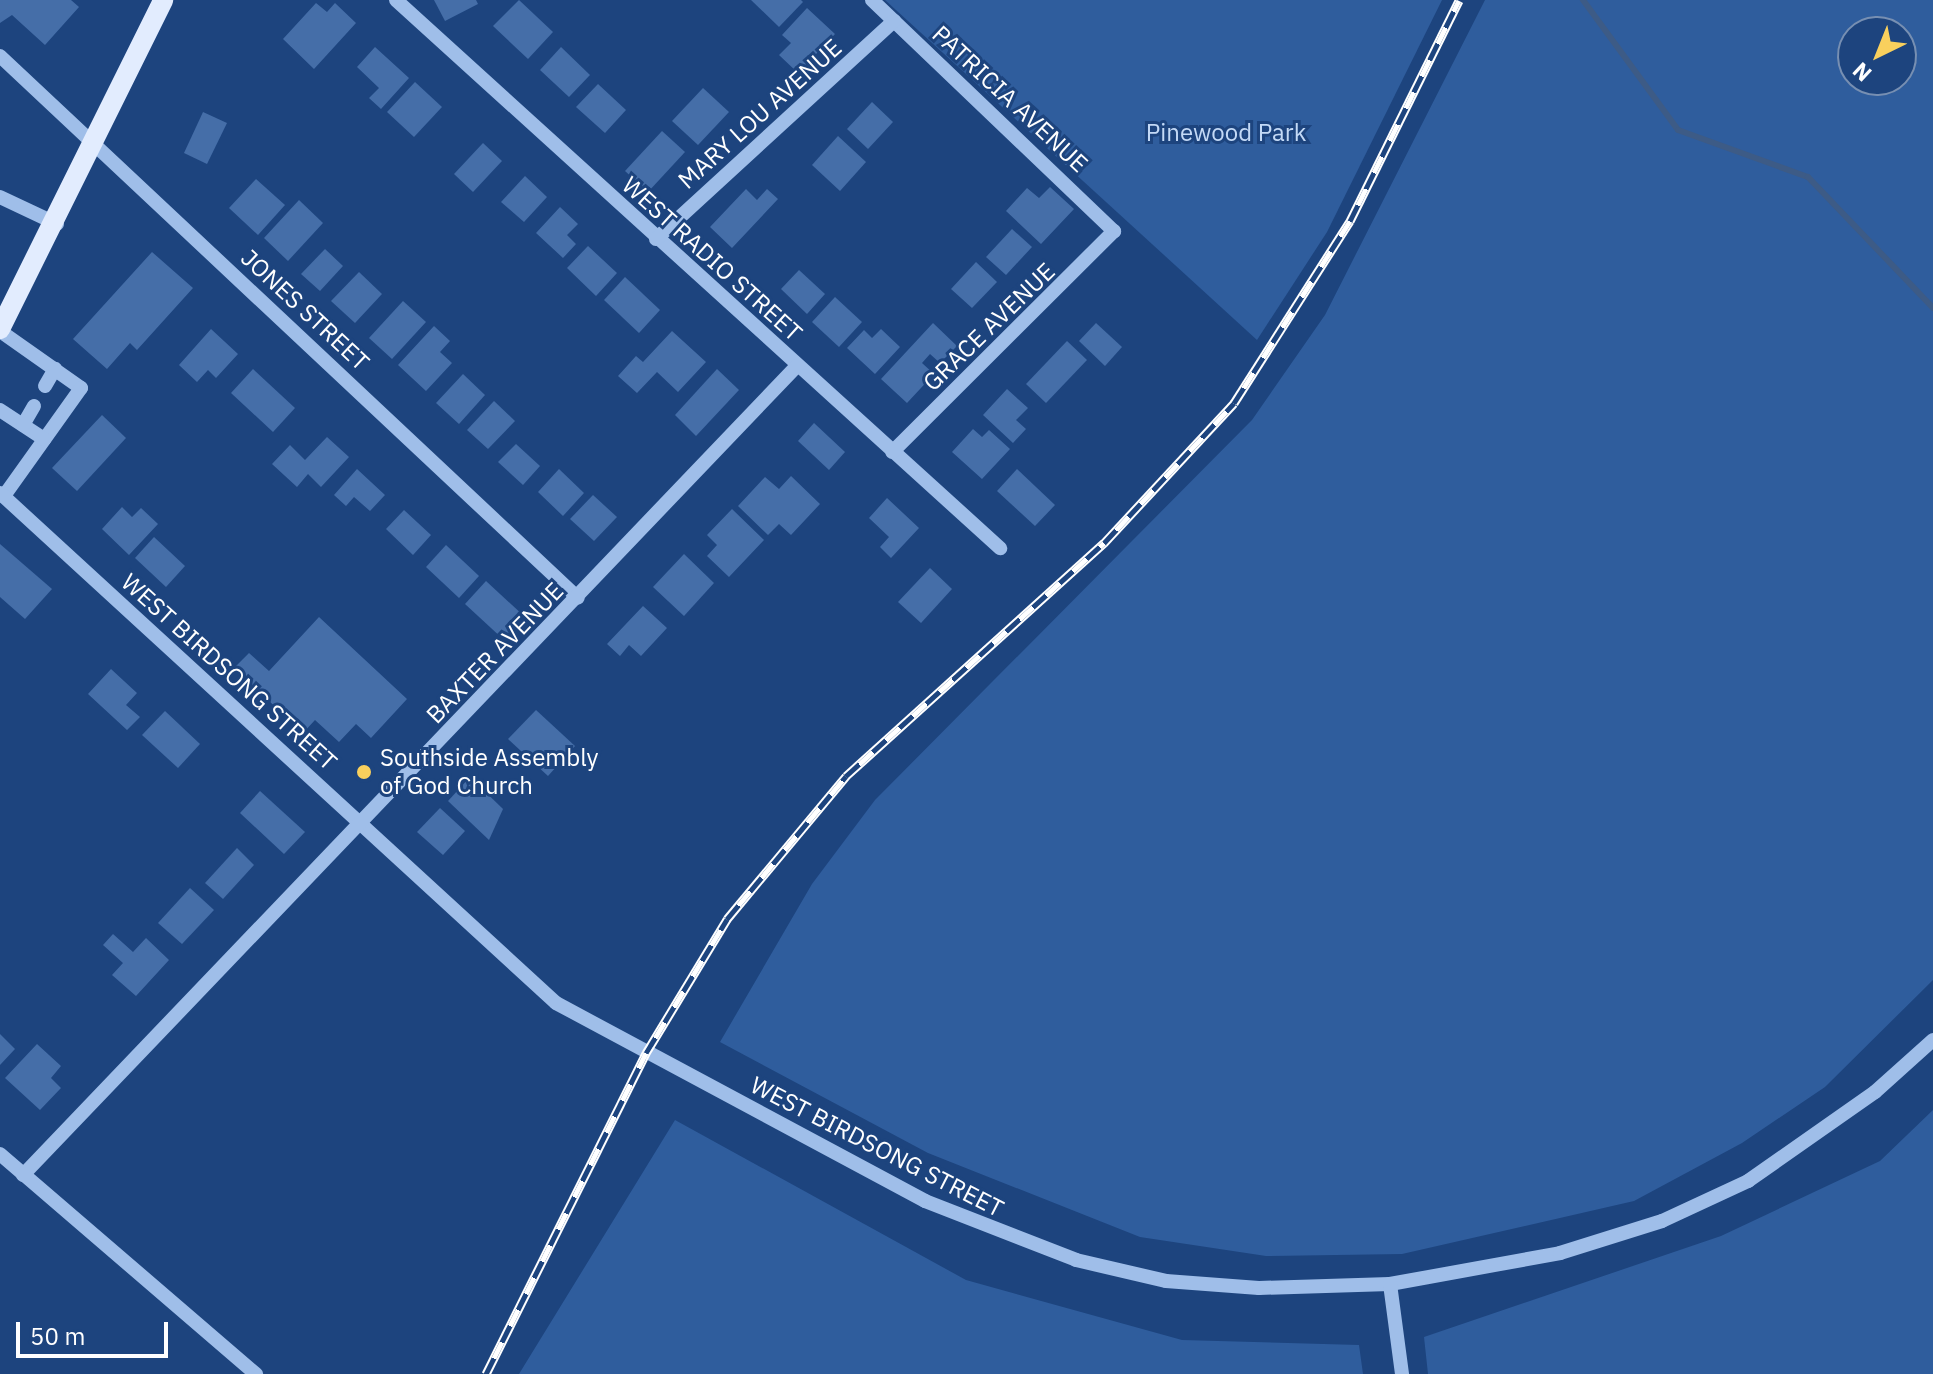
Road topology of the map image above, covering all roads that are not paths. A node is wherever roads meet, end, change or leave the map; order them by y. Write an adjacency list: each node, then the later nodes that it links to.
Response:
1 (163, 0): 6 (main road)
2 (396, 0): 10 (street, WEST RADIO STREET)
3 (872, 0): 4 (street, PATRICIA AVENUE)
4 (894, 21): 9 (street, PATRICIA AVENUE); 10 (street, MARY LOU AVENUE)
5 (0, 56): 6 (street, JONES STREET)
6 (97, 145): 8 (main road); 22 (street, JONES STREET)
7 (0, 197): 8 (street)
8 (57, 224): 11 (main road)
9 (1114, 231): 19 (street, GRACE AVENUE)
10 (656, 239): 12 (street, WEST RADIO STREET)
11 (0, 330): 13 (street)
12 (797, 366): 19 (street, WEST RADIO STREET); 22 (street, BAXTER AVENUE)
13 (55, 369): 14 (street); 18 (street)
14 (45, 386)
15 (34, 406): 17 (street)
16 (0, 410): 17 (street)
17 (23, 425): 18 (street)
18 (44, 439): 20 (street)
19 (892, 452): 21 (street, WEST RADIO STREET)
20 (2, 494): 23 (street, WEST BIRDSONG STREET)
21 (1000, 548)
22 (578, 598): 23 (street, BAXTER AVENUE)
23 (361, 823): 26 (street, BAXTER AVENUE); 27 (street, WEST BIRDSONG STREET)
24 (1933, 1040): 27 (street, WEST BIRDSONG STREET)
25 (0, 1154): 26 (street)
26 (23, 1175): 28 (street)
27 (1390, 1284): 29 (street)
28 (256, 1374)
29 (1402, 1374)

